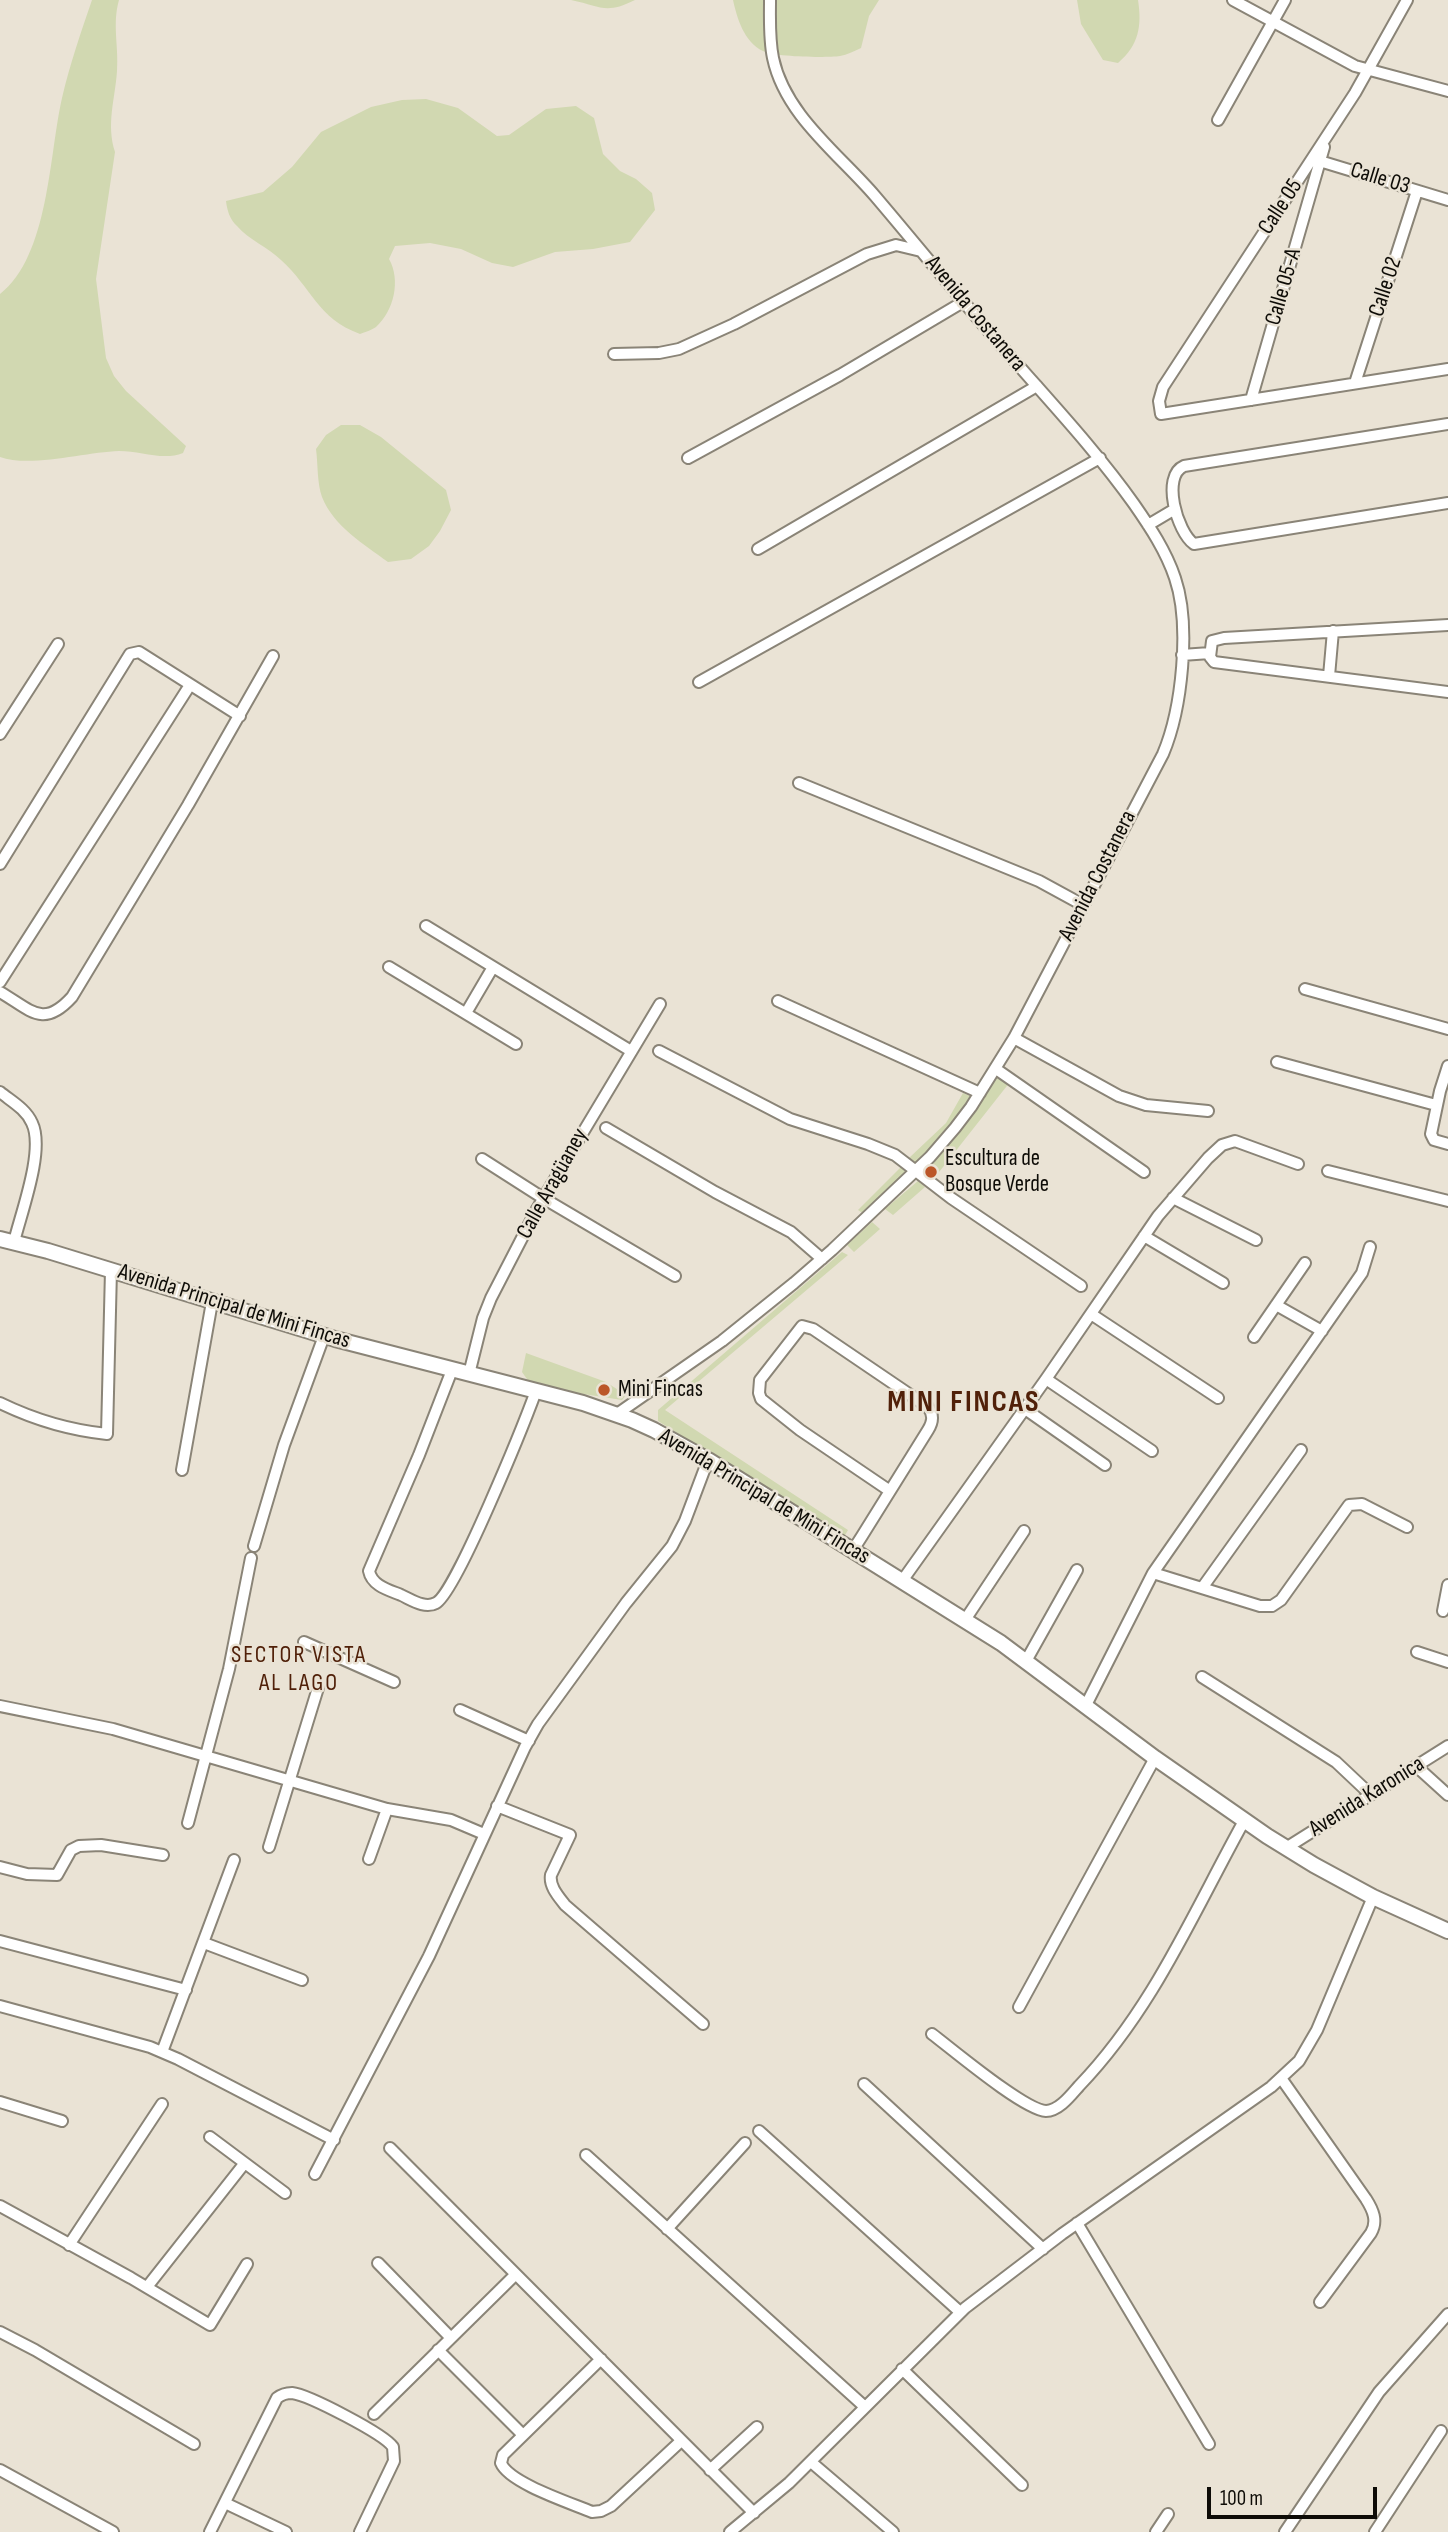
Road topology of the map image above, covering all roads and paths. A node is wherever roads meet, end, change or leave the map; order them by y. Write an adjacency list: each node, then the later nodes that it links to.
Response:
1 (770, 0): 12 (street, Avenida Costanera)
2 (1233, 0): 5 (street)
3 (1285, 0): 5 (street)
4 (1407, 0): 6 (street, Calle 05)
5 (1273, 22): 6 (street); 8 (street)
6 (1367, 71): 7 (street); 9 (street, Calle 05)
7 (1448, 91)
8 (1218, 120)
9 (1316, 160): 10 (street, Calle 03); 18 (street, Calle 05-A); 18 (street, Calle 05)
10 (1417, 191): 11 (street, Calle 03); 16 (street, Calle 02)
11 (1448, 200)
12 (921, 251): 13 (street, Avenida Costanera); 14 (street)
13 (963, 302): 17 (street, Avenida Costanera); 20 (street)
14 (614, 354)
15 (1448, 369): 16 (street)
16 (1355, 383): 18 (street)
17 (1037, 386): 21 (street, Avenida Costanera); 25 (street)
18 (1251, 400)
19 (1448, 424): 23 (street)
20 (688, 458)
21 (1100, 458): 24 (street, Avenida Costanera); 33 (street)
22 (1448, 503): 23 (street)
23 (1175, 509): 24 (street)
24 (1148, 525): 30 (street, Avenida Costanera)
25 (758, 549)
26 (1448, 625): 27 (street)
27 (1332, 631): 29 (street); 32 (street)
28 (58, 644): 37 (street)
29 (1210, 653): 30 (street); 32 (street)
30 (1182, 655): 40 (street, Avenida Costanera)
31 (273, 656): 36 (street)
32 (1329, 676): 35 (street)
33 (699, 682)
34 (190, 685): 36 (street); 39 (street); 44 (street)
35 (1448, 692)
36 (240, 716): 46 (street)
37 (0, 734)
38 (799, 783): 40 (street)
39 (0, 864)
40 (1083, 905): 51 (street, Avenida Costanera)
41 (426, 926): 43 (street)
42 (389, 967): 49 (street)
43 (493, 967): 49 (street); 53 (street)
44 (0, 982)
45 (1305, 989): 50 (street)
46 (0, 992)
47 (778, 1001): 59 (street)
48 (660, 1004): 53 (street, Calle Aragüaney)
49 (466, 1013): 52 (street)
50 (1448, 1029)
51 (1013, 1038): 57 (street, Avenida Costanera); 61 (street)
52 (516, 1044)
53 (631, 1051): 70 (street, Calle Aragüaney)
54 (659, 1051): 66 (street)
55 (1277, 1062): 60 (street)
56 (1448, 1066): 60 (street)
57 (996, 1069): 59 (street, Avenida Costanera); 68 (street)
58 (0, 1092): 74 (street)
59 (980, 1093): 66 (street, Avenida Costanera)
60 (1436, 1105): 63 (street)
61 (1208, 1111)
62 (606, 1128): 76 (street)
63 (1448, 1144)
64 (482, 1159): 70 (street)
65 (1298, 1164): 69 (street)
66 (915, 1171): 76 (street, Avenida Costanera); 81 (street)
67 (1328, 1171): 71 (street)
68 (1144, 1172)
69 (1173, 1198): 72 (street); 73 (street)
70 (543, 1199): 79 (street); 89 (street, Calle Aragüaney)
71 (1448, 1201)
72 (1144, 1236): 80 (street); 84 (street)
73 (1256, 1240)
74 (7, 1241): 78 (street, Avenida Principal de Mini Fincas)
75 (1370, 1247): 85 (street)
76 (822, 1259): 95 (street, Avenida Costanera)
77 (1305, 1263): 83 (street)
78 (111, 1270): 82 (street, Avenida Principal de Mini Fincas); 93 (street)
79 (675, 1276)
80 (1223, 1283)
81 (1081, 1286)
82 (212, 1302): 86 (street, Avenida Principal de Mini Fincas); 100 (street)
83 (1276, 1305): 85 (street); 87 (street)
84 (1091, 1314): 90 (street); 92 (street)
85 (1322, 1331): 108 (street)
86 (324, 1336): 88 (street, Avenida Principal de Mini Fincas); 104 (street)
87 (1254, 1337)
88 (452, 1370): 89 (street, Avenida Principal de Mini Fincas); 91 (street)
89 (469, 1374): 91 (street, Avenida Principal de Mini Fincas)
90 (1046, 1379): 94 (street); 97 (street)
91 (536, 1391): 95 (street, Avenida Principal de Mini Fincas)
92 (1218, 1398)
93 (0, 1403)
94 (1025, 1409): 99 (street); 109 (street)
95 (617, 1414): 98 (street, Avenida Principal de Mini Fincas)
96 (1301, 1450): 111 (street)
97 (1152, 1451)
98 (708, 1460): 105 (street, Avenida Principal de Mini Fincas); 124 (street)
99 (1105, 1465)
100 (182, 1470)
101 (890, 1491): 101 (street); 105 (street)
102 (1407, 1527): 111 (street)
103 (1024, 1531): 113 (street)
104 (254, 1545)
105 (853, 1550): 109 (street, Avenida Principal de Mini Fincas)
106 (251, 1558): 126 (street)
107 (1077, 1570): 116 (street)
108 (1153, 1573): 111 (street); 122 (street)
109 (902, 1581): 113 (street, Avenida Principal de Mini Fincas)
110 (1448, 1585): 112 (street)
111 (1202, 1588)
112 (1443, 1611)
113 (965, 1620): 116 (street, Avenida Principal de Mini Fincas)
114 (304, 1642): 119 (street)
115 (1417, 1652): 117 (street)
116 (1026, 1661): 122 (street, Avenida Principal de Mini Fincas)
117 (1448, 1662)
118 (1202, 1677): 130 (street)
119 (394, 1682)
120 (318, 1688): 129 (street)
121 (0, 1706): 126 (street)
122 (1085, 1707): 127 (street, Avenida Principal de Mini Fincas)
123 (460, 1710): 124 (street)
124 (529, 1741): 132 (street)
125 (1448, 1746): 128 (street, Avenida Karonica)
126 (206, 1755): 129 (street); 135 (street)
127 (1155, 1758): 134 (street, Avenida Principal de Mini Fincas); 150 (street)
128 (1416, 1766): 130 (street, Avenida Karonica); 131 (street)
129 (289, 1780): 133 (street); 137 (street)
130 (1371, 1795): 138 (street, Avenida Karonica)
131 (1448, 1795)
132 (497, 1805): 136 (street); 151 (street)
133 (387, 1809): 136 (street); 140 (street)
134 (1244, 1821): 138 (street, Avenida Principal de Mini Fincas); 152 (street)
135 (188, 1823)
136 (484, 1834): 161 (street)
137 (269, 1847)
138 (1286, 1847): 143 (street, Avenida Principal de Mini Fincas)
139 (163, 1855): 142 (street)
140 (369, 1859)
141 (234, 1860): 146 (street)
142 (0, 1867)
143 (1373, 1897): 144 (street, Avenida Principal de Mini Fincas); 154 (street)
144 (1448, 1931)
145 (0, 1941): 148 (street)
146 (204, 1943): 147 (street); 148 (street)
147 (302, 1980)
148 (186, 1990): 153 (street)
149 (0, 2006): 153 (street)
150 (1019, 2007)
151 (703, 2024)
152 (932, 2034)
153 (162, 2052): 161 (street)
154 (1280, 2078): 169 (street); 177 (street)
155 (864, 2084): 172 (street)
156 (0, 2102): 158 (street)
157 (162, 2104): 171 (street)
158 (62, 2121)
159 (759, 2132): 178 (street)
160 (209, 2137): 165 (street)
161 (334, 2140): 166 (street)
162 (745, 2143): 170 (street)
163 (390, 2148): 175 (street)
164 (586, 2155): 170 (street)
165 (244, 2164): 167 (street); 176 (street)
166 (315, 2174)
167 (285, 2193)
168 (0, 2206): 171 (street)
169 (1077, 2223): 172 (street); 192 (street)
170 (667, 2228): 185 (street)
171 (69, 2245): 176 (street)
172 (1043, 2249): 178 (street)
173 (378, 2263): 181 (street)
174 (247, 2264): 176 (street)
175 (516, 2275): 181 (street); 183 (street)
176 (147, 2287)
177 (1320, 2302)
178 (960, 2312): 184 (street)
179 (1448, 2314): 207 (street)
180 (0, 2332): 191 (street)
181 (451, 2338): 182 (street)
182 (438, 2350): 186 (street); 189 (street)
183 (601, 2360): 189 (street); 190 (street)
184 (902, 2369): 185 (street); 196 (street)
185 (865, 2407): 193 (street)
186 (374, 2414)
187 (757, 2427): 195 (street)
188 (1441, 2431): 208 (street)
189 (523, 2435): 190 (street)
190 (681, 2441): 195 (street)
191 (194, 2444)
192 (1209, 2444)
193 (811, 2462): 198 (street); 205 (street)
194 (0, 2470): 200 (street)
195 (710, 2470): 198 (street)
196 (1022, 2485)
197 (225, 2503): 201 (street); 202 (street); 203 (street)
198 (754, 2512): 204 (street)
199 (1168, 2514): 206 (street)
200 (113, 2532)
201 (210, 2532)
202 (286, 2532)
203 (360, 2532)
204 (730, 2532)
205 (893, 2532)
206 (1156, 2532)
207 (1285, 2532)
208 (1375, 2532)

